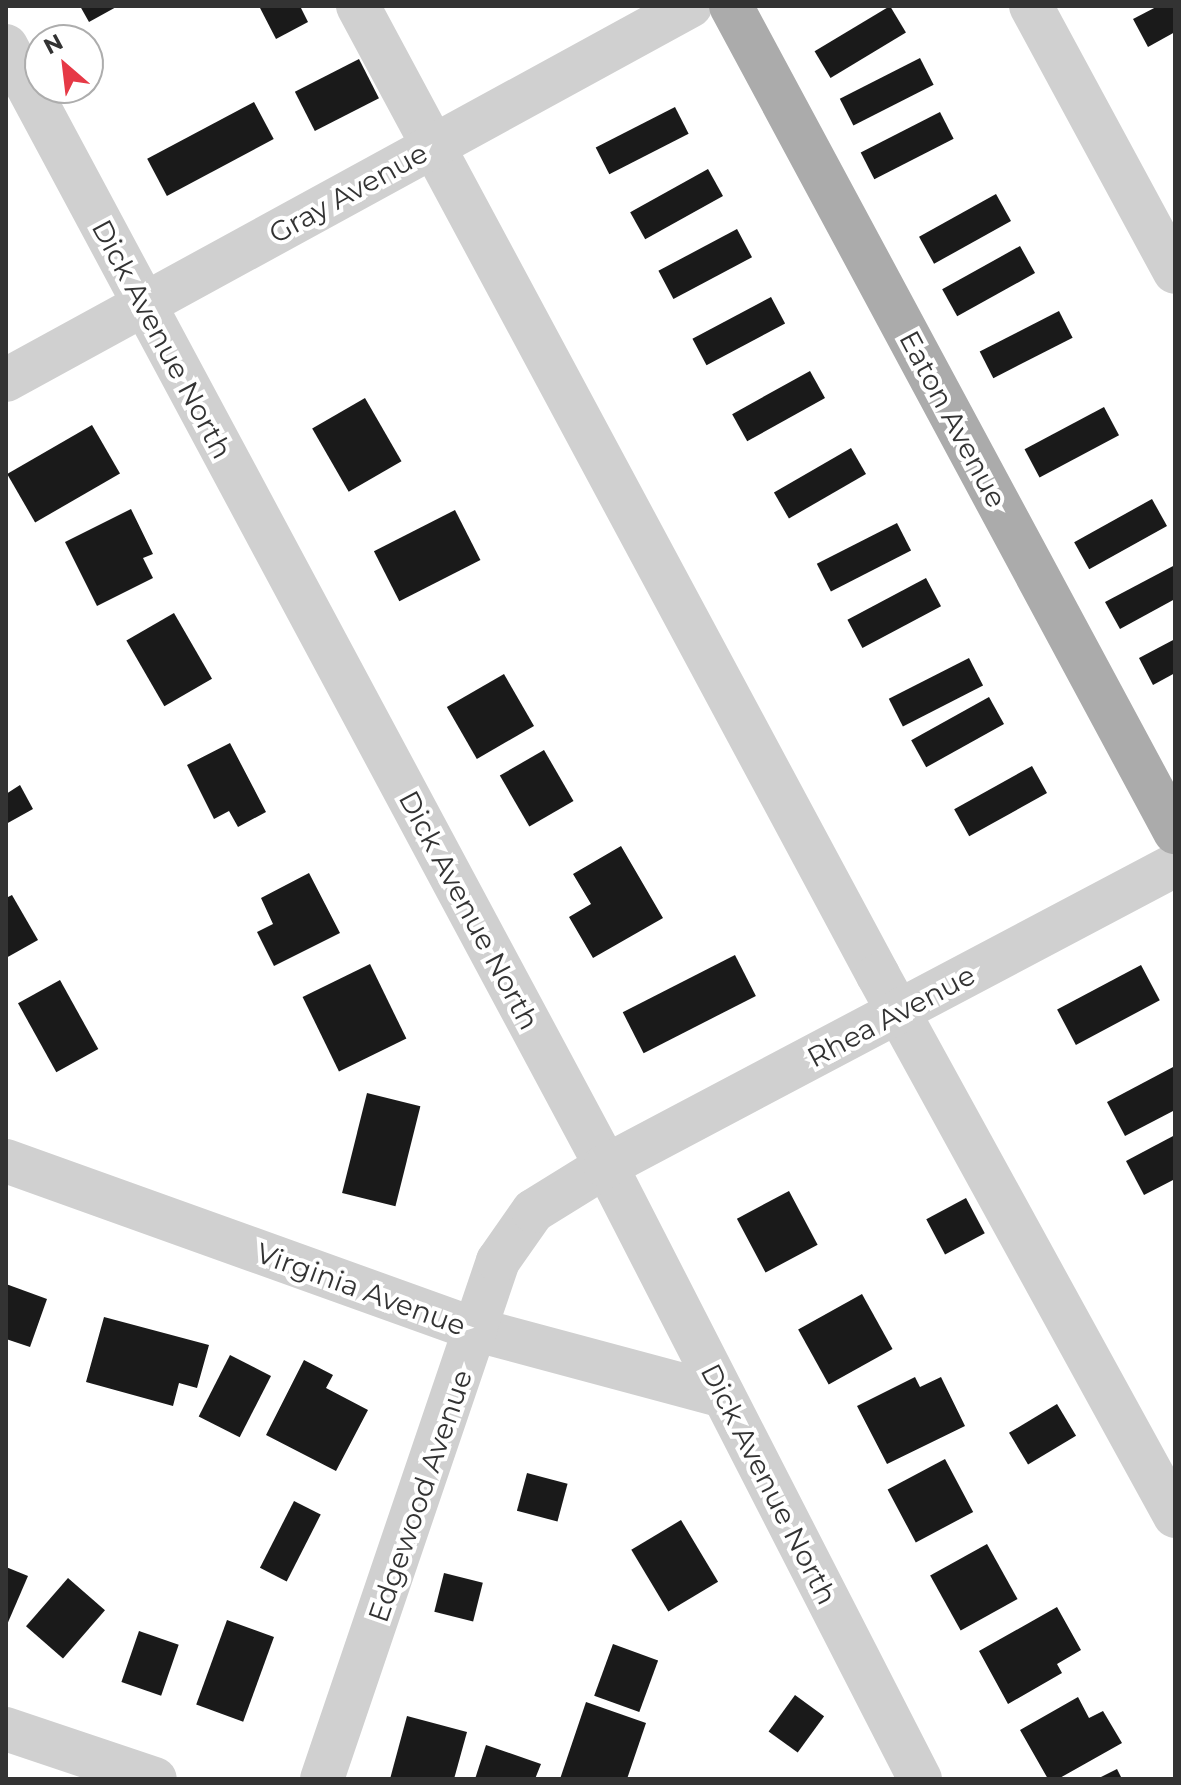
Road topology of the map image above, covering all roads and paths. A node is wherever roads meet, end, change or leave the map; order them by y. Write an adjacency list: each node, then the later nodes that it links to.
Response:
1 (358, 6): 6 (street)
2 (690, 6): 6 (street, Gray Avenue)
3 (731, 6): 10 (main road, Eaton Avenue)
4 (1031, 6): 7 (street)
5 (6, 46): 8 (street, Dick Avenue North)
6 (434, 146): 8 (street, Gray Avenue); 12 (street)
7 (1175, 272)
8 (145, 307): 9 (street, Gray Avenue); 14 (street, Dick Avenue North)
9 (6, 380)
10 (1175, 832)
11 (1175, 865): 12 (street, Rhea Avenue)
12 (898, 1013): 14 (street, Rhea Avenue); 17 (street)
13 (6, 1161): 15 (street, Virginia Avenue)
14 (606, 1166): 15 (street, Edgewood Avenue); 16 (street, Dick Avenue North)
15 (477, 1330): 16 (street, Virginia Avenue); 20 (street, Edgewood Avenue)
16 (723, 1396): 21 (street, Dick Avenue North)
17 (1175, 1516)
18 (6, 1729): 19 (street)
19 (155, 1779)
20 (322, 1779)
21 (920, 1779)

